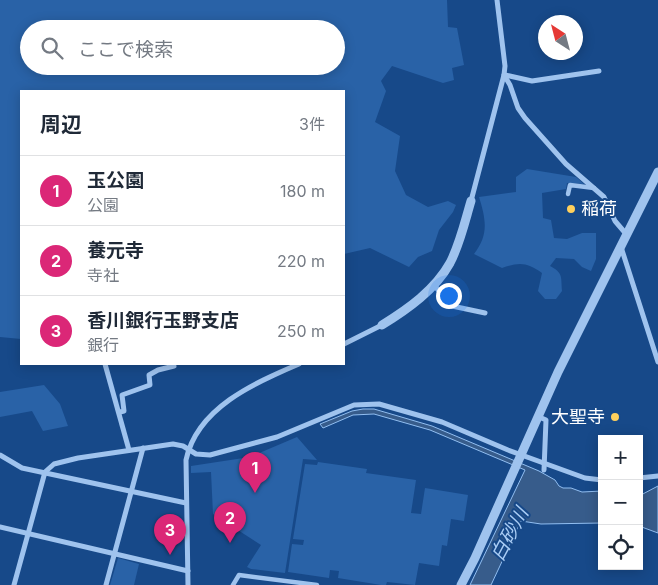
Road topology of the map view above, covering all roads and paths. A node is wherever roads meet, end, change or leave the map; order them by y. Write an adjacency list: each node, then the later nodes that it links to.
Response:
1 (497, 0): 3 (street)
2 (599, 71): 3 (street)
3 (504, 75): 5 (street); 7 (street)
4 (658, 172): 8 (street)
5 (594, 188): 6 (street); 8 (street)
6 (568, 194)
7 (471, 200): 10 (street)
8 (627, 235): 9 (street)
9 (621, 247): 14 (street); 19 (street)
10 (434, 284): 11 (street); 12 (street)
11 (485, 312)
12 (382, 325): 13 (street)
13 (345, 344)
14 (658, 362)
15 (105, 365): 18 (street)
16 (297, 365): 22 (street)
17 (174, 366): 18 (street)
18 (120, 412): 21 (street)
19 (537, 416): 24 (street); 25 (street)
20 (143, 448): 21 (street); 22 (street); 30 (street)
21 (130, 450): 26 (street)
22 (188, 450): 24 (street); 31 (street)
23 (0, 455): 26 (street)
24 (518, 461): 25 (street); 41 (street)
25 (545, 467): 29 (street)
26 (45, 472): 30 (street); 33 (street)
27 (658, 476): 28 (street)
28 (643, 478)
29 (598, 480)
30 (131, 491): 31 (street); 34 (street)
31 (186, 503): 35 (street)
32 (0, 527): 33 (street)
33 (28, 534): 34 (street); 36 (street)
34 (115, 554): 35 (street); 37 (street)
35 (188, 571): 38 (street)
36 (14, 585)
37 (106, 585)
38 (188, 585)
39 (233, 585): 40 (street)
40 (317, 585)
41 (461, 585)

